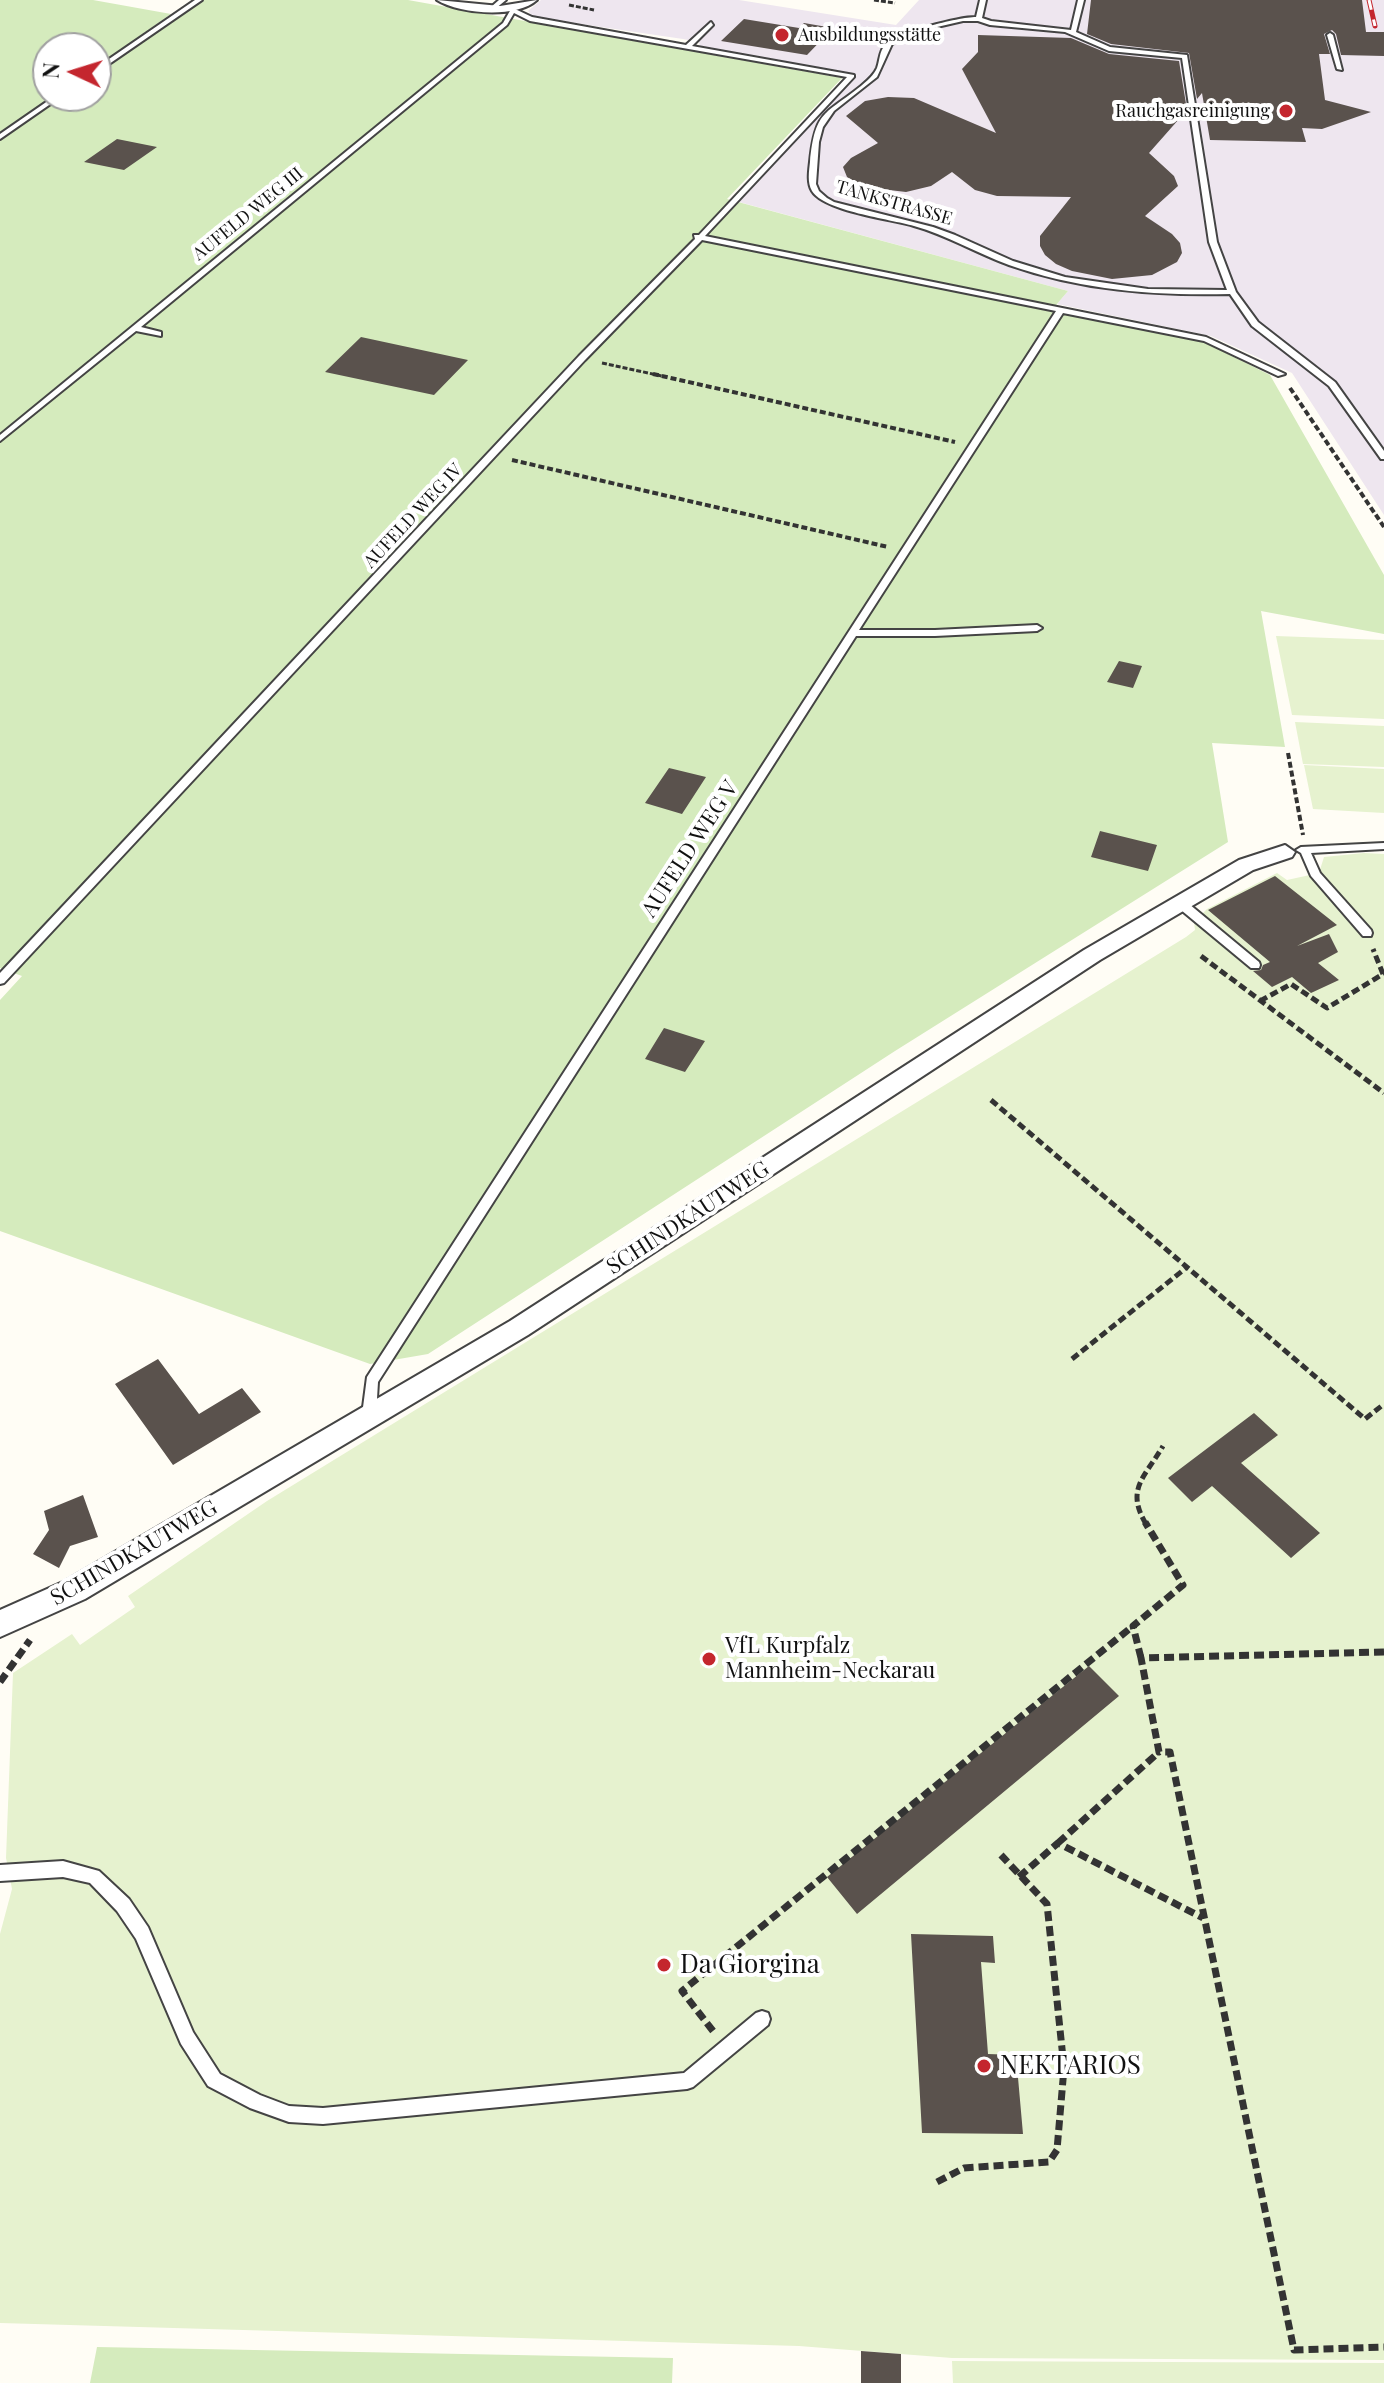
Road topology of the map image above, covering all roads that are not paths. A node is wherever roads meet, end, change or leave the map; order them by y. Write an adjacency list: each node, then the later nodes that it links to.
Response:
1 (199, 0): 13 (lane)
2 (443, 0): 6 (street)
3 (531, 0): 7 (street)
4 (983, 0): 8 (lane)
5 (1081, 0): 10 (lane)
6 (498, 4): 7 (street)
7 (513, 10): 12 (lane); 20 (lane, AUFELD WEG III)
8 (979, 19): 10 (lane); 18 (lane, TANKSTRASSE)
9 (711, 24): 12 (lane)
10 (1073, 32): 18 (lane)
11 (1330, 35): 14 (lane)
12 (689, 45): 17 (lane, AUFELD WEG IV)
13 (112, 60)
14 (1340, 69)
15 (36, 112): 16 (lane)
16 (0, 137)
17 (697, 237): 19 (lane); 32 (lane, AUFELD WEG IV)
18 (1232, 292): 24 (lane)
19 (1061, 309): 22 (lane); 26 (lane, AUFELD WEG V)
20 (134, 328): 21 (lane); 23 (lane, AUFELD WEG III)
21 (158, 334)
22 (1281, 374)
23 (0, 439)
24 (1384, 457)
25 (1037, 628): 26 (lane)
26 (853, 633): 33 (lane, AUFELD WEG V)
27 (1384, 846): 28 (lane, SCHINDKAUTWEG)
28 (1295, 851): 29 (street, SCHINDKAUTWEG); 30 (lane)
29 (1179, 902): 31 (lane); 33 (street, SCHINDKAUTWEG)
30 (1367, 933)
31 (1255, 965)
32 (0, 980)
33 (369, 1415): 34 (street, SCHINDKAUTWEG)
34 (0, 1624)
35 (0, 1873): 36 (lane)
36 (762, 2019)

